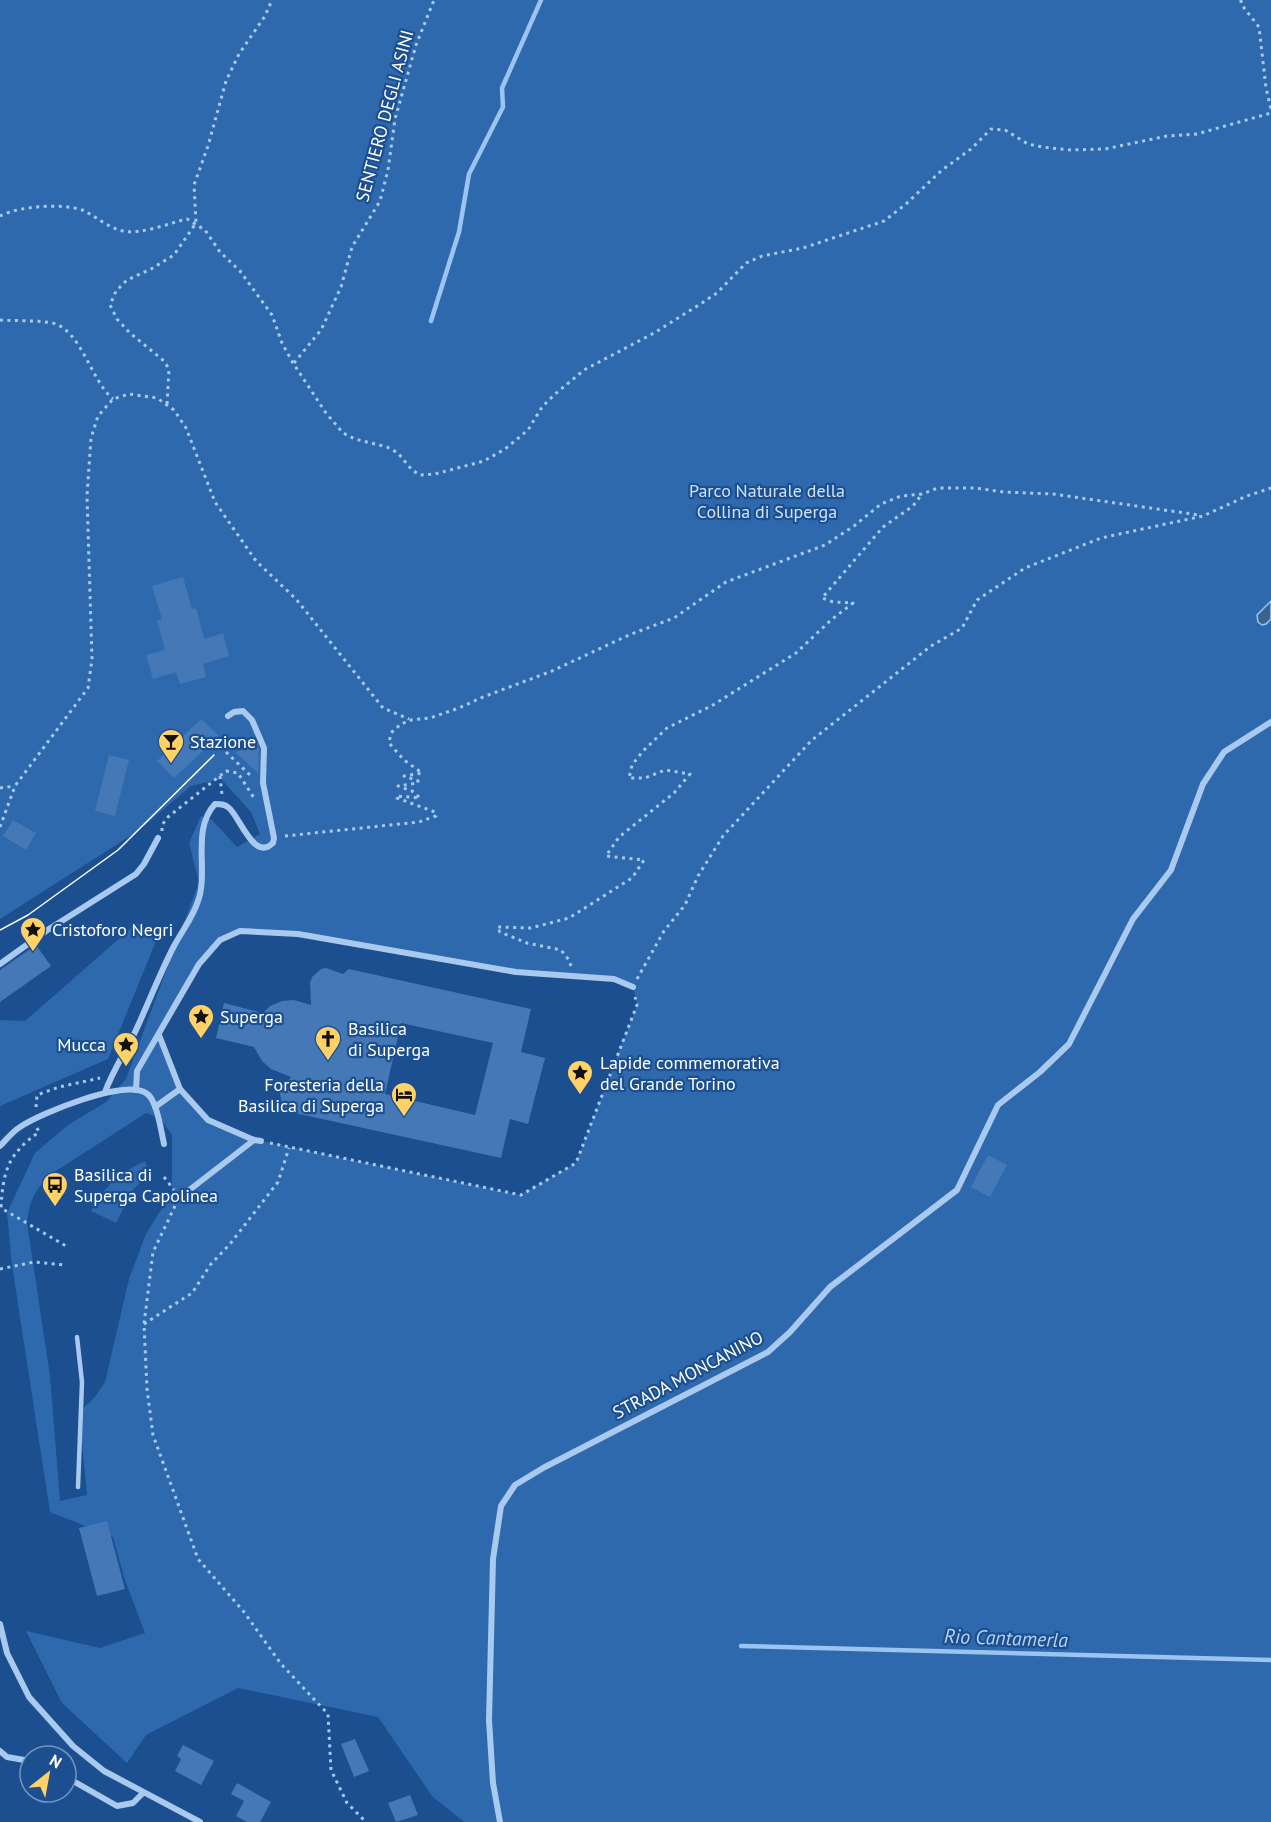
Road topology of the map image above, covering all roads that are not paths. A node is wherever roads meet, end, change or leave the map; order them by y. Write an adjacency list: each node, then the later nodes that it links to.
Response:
1 (228, 716): 9 (street)
2 (1271, 722): 22 (street, STRADA MONCANINO)
3 (158, 838): 4 (street)
4 (0, 964)
5 (633, 987): 6 (street)
6 (159, 1035): 7 (street); 8 (street)
7 (180, 1089): 10 (street); 13 (street)
8 (136, 1090): 9 (street); 10 (street)
9 (105, 1092): 12 (street)
10 (155, 1107): 11 (street)
11 (164, 1144)
12 (0, 1146)
13 (179, 1198)
14 (77, 1337): 15 (lane)
15 (78, 1487)
16 (0, 1624): 20 (street)
17 (0, 1751): 18 (street)
18 (4, 1757)
19 (78, 1784): 20 (street)
20 (143, 1793): 21 (street)
21 (200, 1822)
22 (500, 1822)

